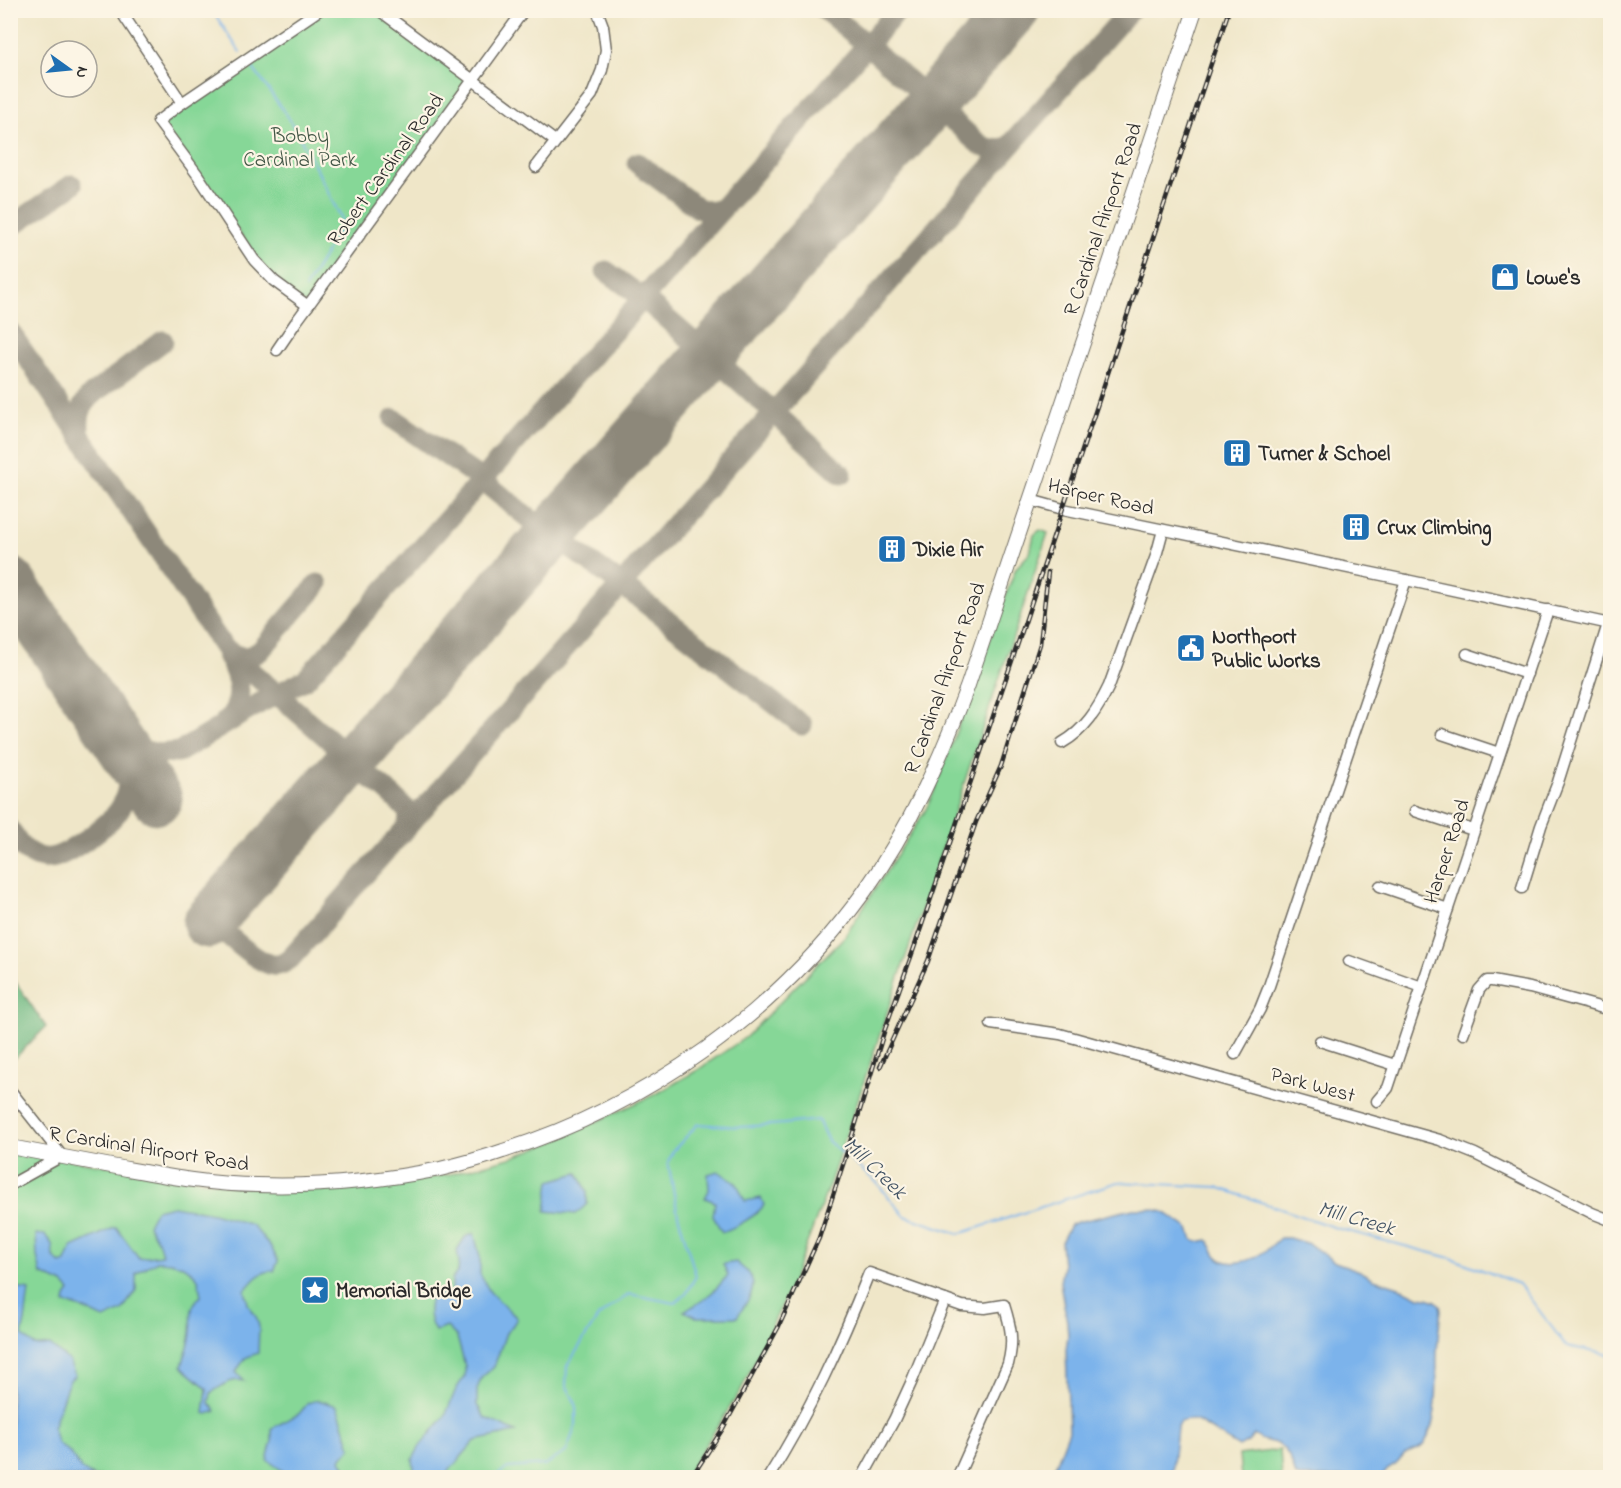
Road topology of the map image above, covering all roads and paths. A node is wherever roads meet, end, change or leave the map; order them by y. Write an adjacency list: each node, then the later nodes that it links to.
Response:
1 (120, 10): 8 (street)
2 (319, 10): 8 (street)
3 (380, 10): 7 (street)
4 (524, 10): 7 (street, Robert Cardinal Road)
5 (597, 10): 9 (street)
6 (1195, 10): 13 (main road, R Cardinal Airport Road)
7 (473, 81): 9 (street); 11 (street, Robert Cardinal Road)
8 (182, 103): 11 (street)
9 (555, 141): 10 (street)
10 (536, 167)
11 (308, 306): 12 (street, Robert Cardinal Road)
12 (277, 350)
13 (1030, 500): 14 (street, Harper Road); 39 (main road, R Cardinal Airport Road)
14 (1163, 530): 15 (street, Harper Road); 21 (street, Harper Road)
15 (1406, 580): 16 (street, Harper Road); 34 (street)
16 (1548, 610): 17 (street, Harper Road); 19 (street, Harper Road)
17 (1609, 624): 26 (street, Harper Road)
18 (1467, 654): 19 (street)
19 (1527, 674): 22 (street, Harper Road)
20 (1442, 734): 22 (street)
21 (1062, 743)
22 (1499, 753): 24 (street, Harper Road)
23 (1415, 811): 24 (street)
24 (1473, 830): 27 (street, Harper Road)
25 (1380, 886): 27 (street)
26 (1522, 888)
27 (1448, 909): 29 (street, Harper Road)
28 (1348, 961): 29 (street)
29 (1422, 987): 35 (street, Harper Road)
30 (1611, 1010): 32 (street)
31 (991, 1024): 41 (street, Park West)
32 (1463, 1034)
33 (1320, 1041): 35 (street)
34 (1235, 1054)
35 (1395, 1065): 37 (street, Harper Road)
36 (10, 1090): 39 (street)
37 (1377, 1101)
38 (10, 1147): 39 (main road, R Cardinal Airport Road)
39 (62, 1156): 40 (street)
40 (10, 1185)
41 (1611, 1220)
42 (945, 1300): 43 (street); 44 (street); 45 (street)
43 (768, 1478)
44 (862, 1478)
45 (957, 1478)

